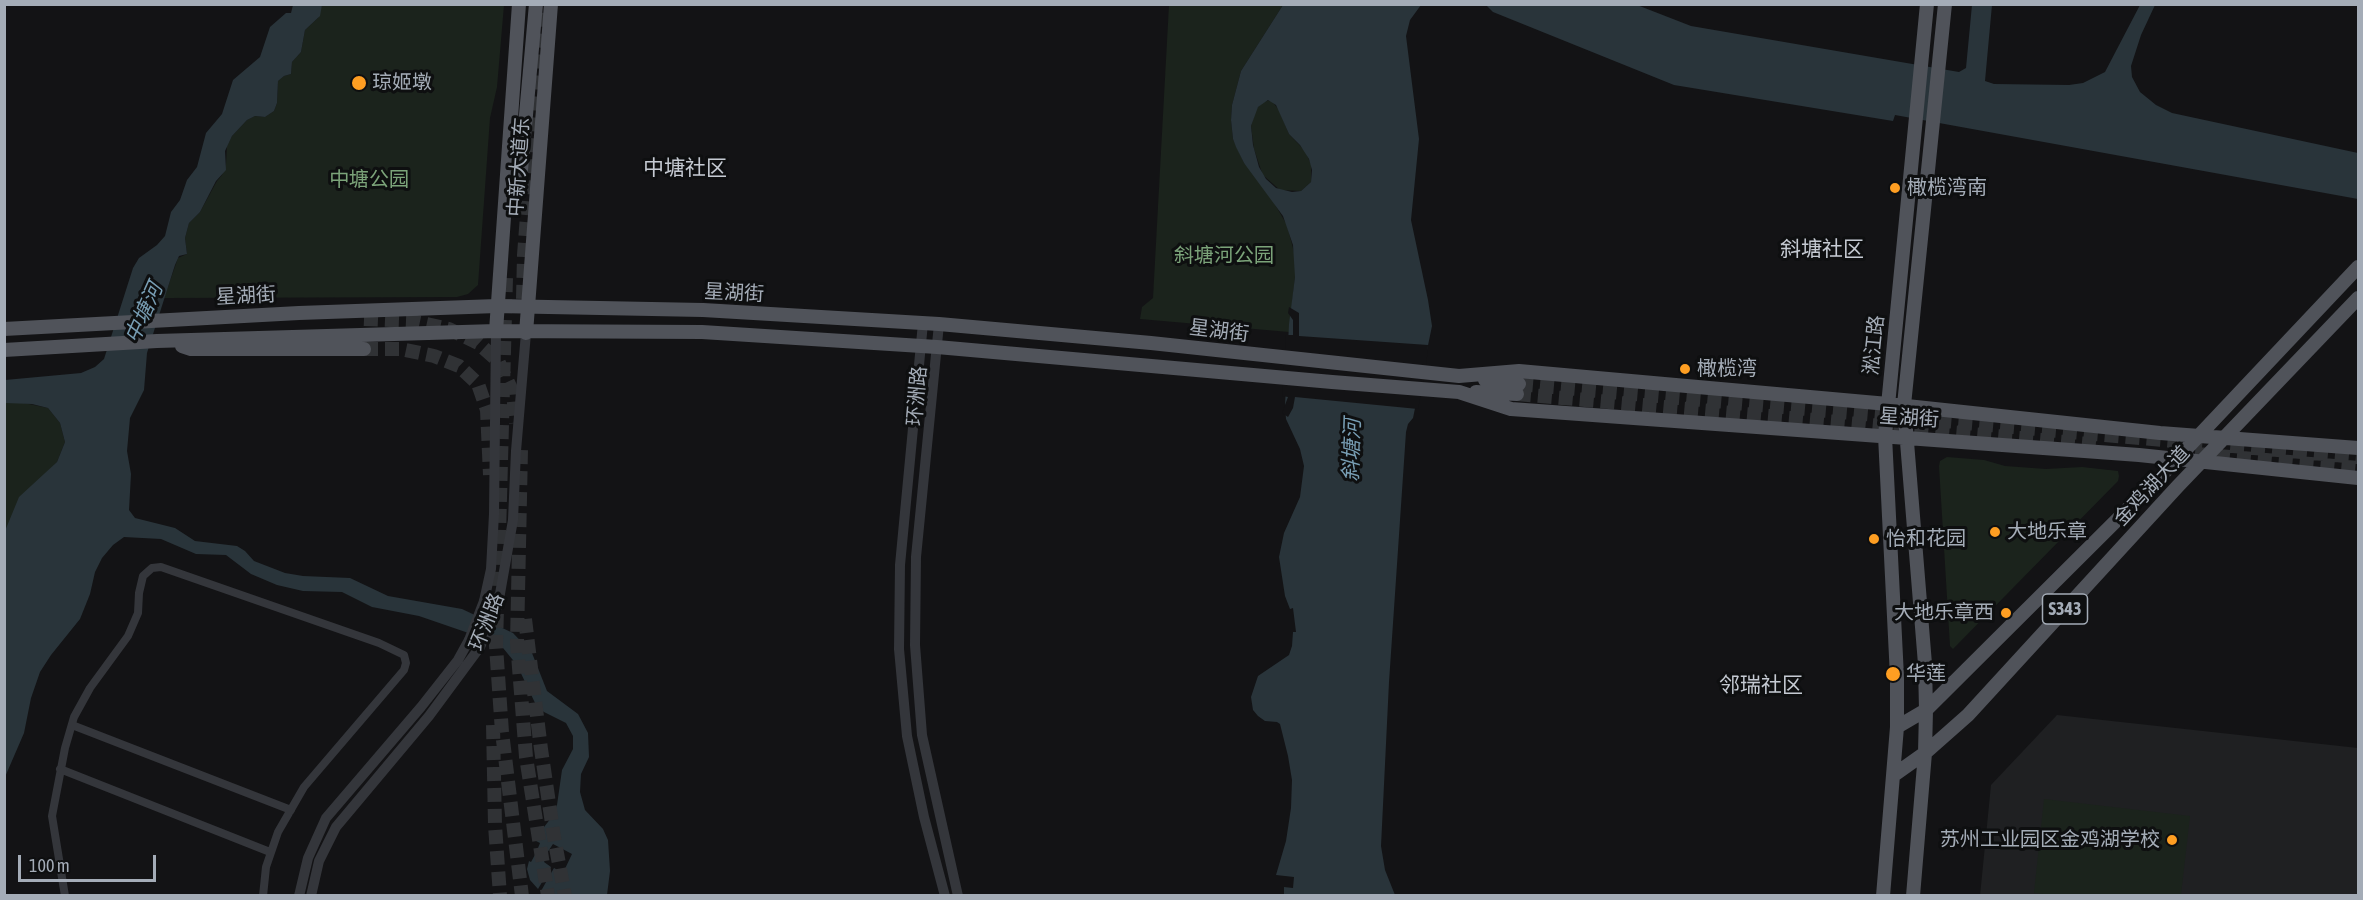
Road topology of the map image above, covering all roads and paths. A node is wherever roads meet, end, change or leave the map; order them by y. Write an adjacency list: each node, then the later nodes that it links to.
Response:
1 (519, 4): 9 (main road, 中新大道东)
2 (536, 4): 6 (main road)
3 (551, 4): 10 (main road, 中新大道东)
4 (1927, 4): 25 (main road, 淞江路)
5 (1945, 4): 26 (main road, 淞江路)
6 (520, 181)
7 (2358, 267): 28 (main road, 金鸡湖大道 / S343)
8 (2358, 298): 30 (main road, 金鸡湖大道 / S343)
9 (497, 306): 10 (main road, 星湖街); 12 (main road, 星湖街); 16 (main road, 中新大道东)
10 (528, 306): 13 (main road, 星湖街); 17 (main road, 中新大道东)
11 (364, 319): 12 (main road)
12 (165, 320): 15 (main road, 星湖街)
13 (923, 323): 14 (main road, 星湖街); 19 (street, 环洲路)
14 (939, 324): 20 (street, 环洲路); 23 (main road, 星湖街)
15 (4, 329)
16 (496, 331): 17 (main road, 星湖街); 18 (main road, 星湖街); 45 (street, 环洲路, bridge)
17 (526, 333): 19 (main road, 星湖街); 46 (street, 环洲路, bridge)
18 (161, 341): 21 (main road); 22 (main road, 星湖街)
19 (921, 346): 20 (main road, 星湖街); 47 (street, 环洲路)
20 (937, 347): 24 (main road, 星湖街); 48 (street, 环洲路)
21 (364, 349)
22 (4, 350)
23 (1459, 376): 24 (main road, 星湖街); 25 (main road, 星湖街)
24 (1459, 392): 27 (main road, 星湖街)
25 (1888, 404): 26 (main road, 星湖街); 27 (main road, 淞江路)
26 (1904, 405): 28 (main road, 星湖街); 29 (main road, 淞江路)
27 (1885, 436): 29 (main road, 星湖街); 37 (main road, 淞江路)
28 (2200, 436): 30 (main road, 星湖街); 32 (main road, 金鸡湖大道 / S343)
29 (1908, 438): 32 (main road, 星湖街); 35 (main road, 淞江路)
30 (2223, 438): 31 (main road, 星湖街); 33 (main road, 金鸡湖大道 / S343)
31 (2358, 448)
32 (2178, 460): 33 (main road, 星湖街); 35 (main road, 金鸡湖大道 / S343)
33 (2202, 462): 34 (main road, 星湖街); 38 (main road, 金鸡湖大道 / S343)
34 (2358, 478)
35 (1926, 710): 37 (main road, 金鸡湖大道 / S343); 38 (main road)
36 (72, 725): 39 (street); 41 (street); 41 (street)
37 (1897, 727): 40 (main road)
38 (1925, 753): 40 (main road, 金鸡湖大道 / S343); 50 (main road)
39 (60, 769): 42 (street); 43 (street)
40 (1894, 775): 49 (main road)
41 (291, 810): 42 (street)
42 (270, 852): 44 (street)
43 (65, 896)
44 (263, 896)
45 (299, 896)
46 (311, 896)
47 (945, 896)
48 (958, 896)
49 (1883, 896)
50 (1913, 896)

